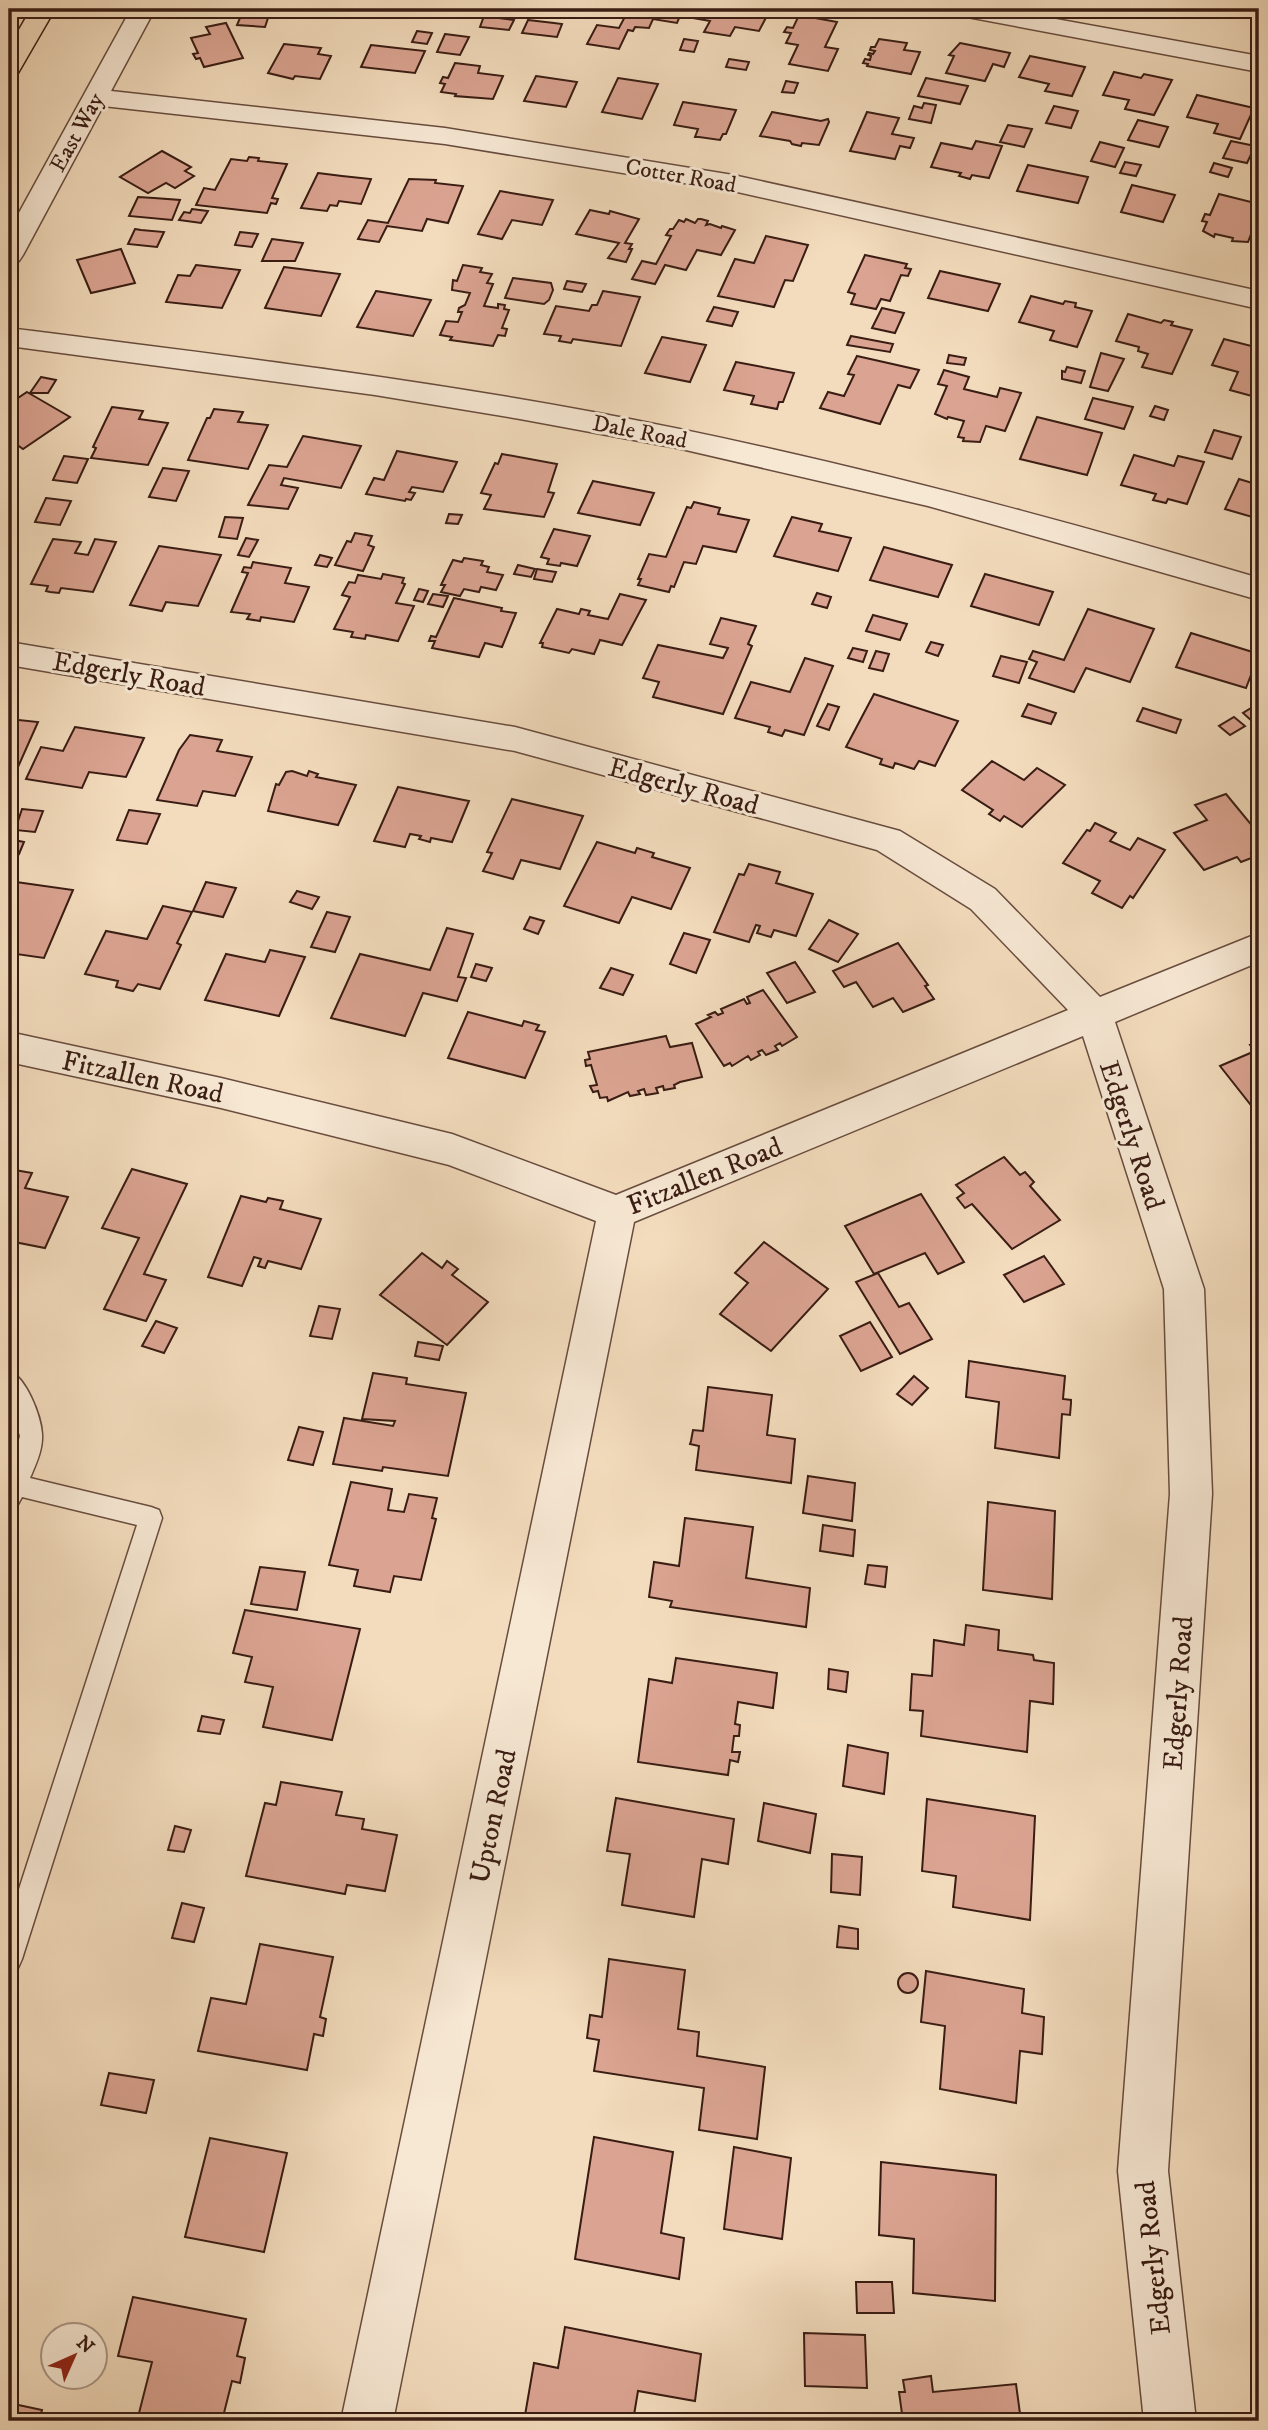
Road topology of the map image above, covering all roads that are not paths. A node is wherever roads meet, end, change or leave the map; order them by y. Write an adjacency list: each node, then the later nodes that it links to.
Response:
1 (43, 9): 5 (main road)
2 (143, 9): 6 (street, East Way)
3 (962, 9): 4 (street)
4 (1259, 64)
5 (9, 68)
6 (95, 96): 7 (street, East Way); 8 (street, Cotter Road)
7 (9, 255)
8 (1259, 300)
9 (9, 337): 10 (street, Dale Road)
10 (1259, 589)
11 (9, 653): 13 (street, Edgerly Road)
12 (1259, 947): 13 (street, Fitzallen Road)
13 (1094, 1014): 15 (street, Fitzallen Road); 20 (street, Edgerly Road)
14 (9, 1047): 15 (street, Fitzallen Road)
15 (617, 1212): 19 (street, Upton Road)
16 (9, 1381): 17 (lane)
17 (13, 1491): 18 (lane)
18 (9, 1959)
19 (367, 2421)
20 (1170, 2421)

